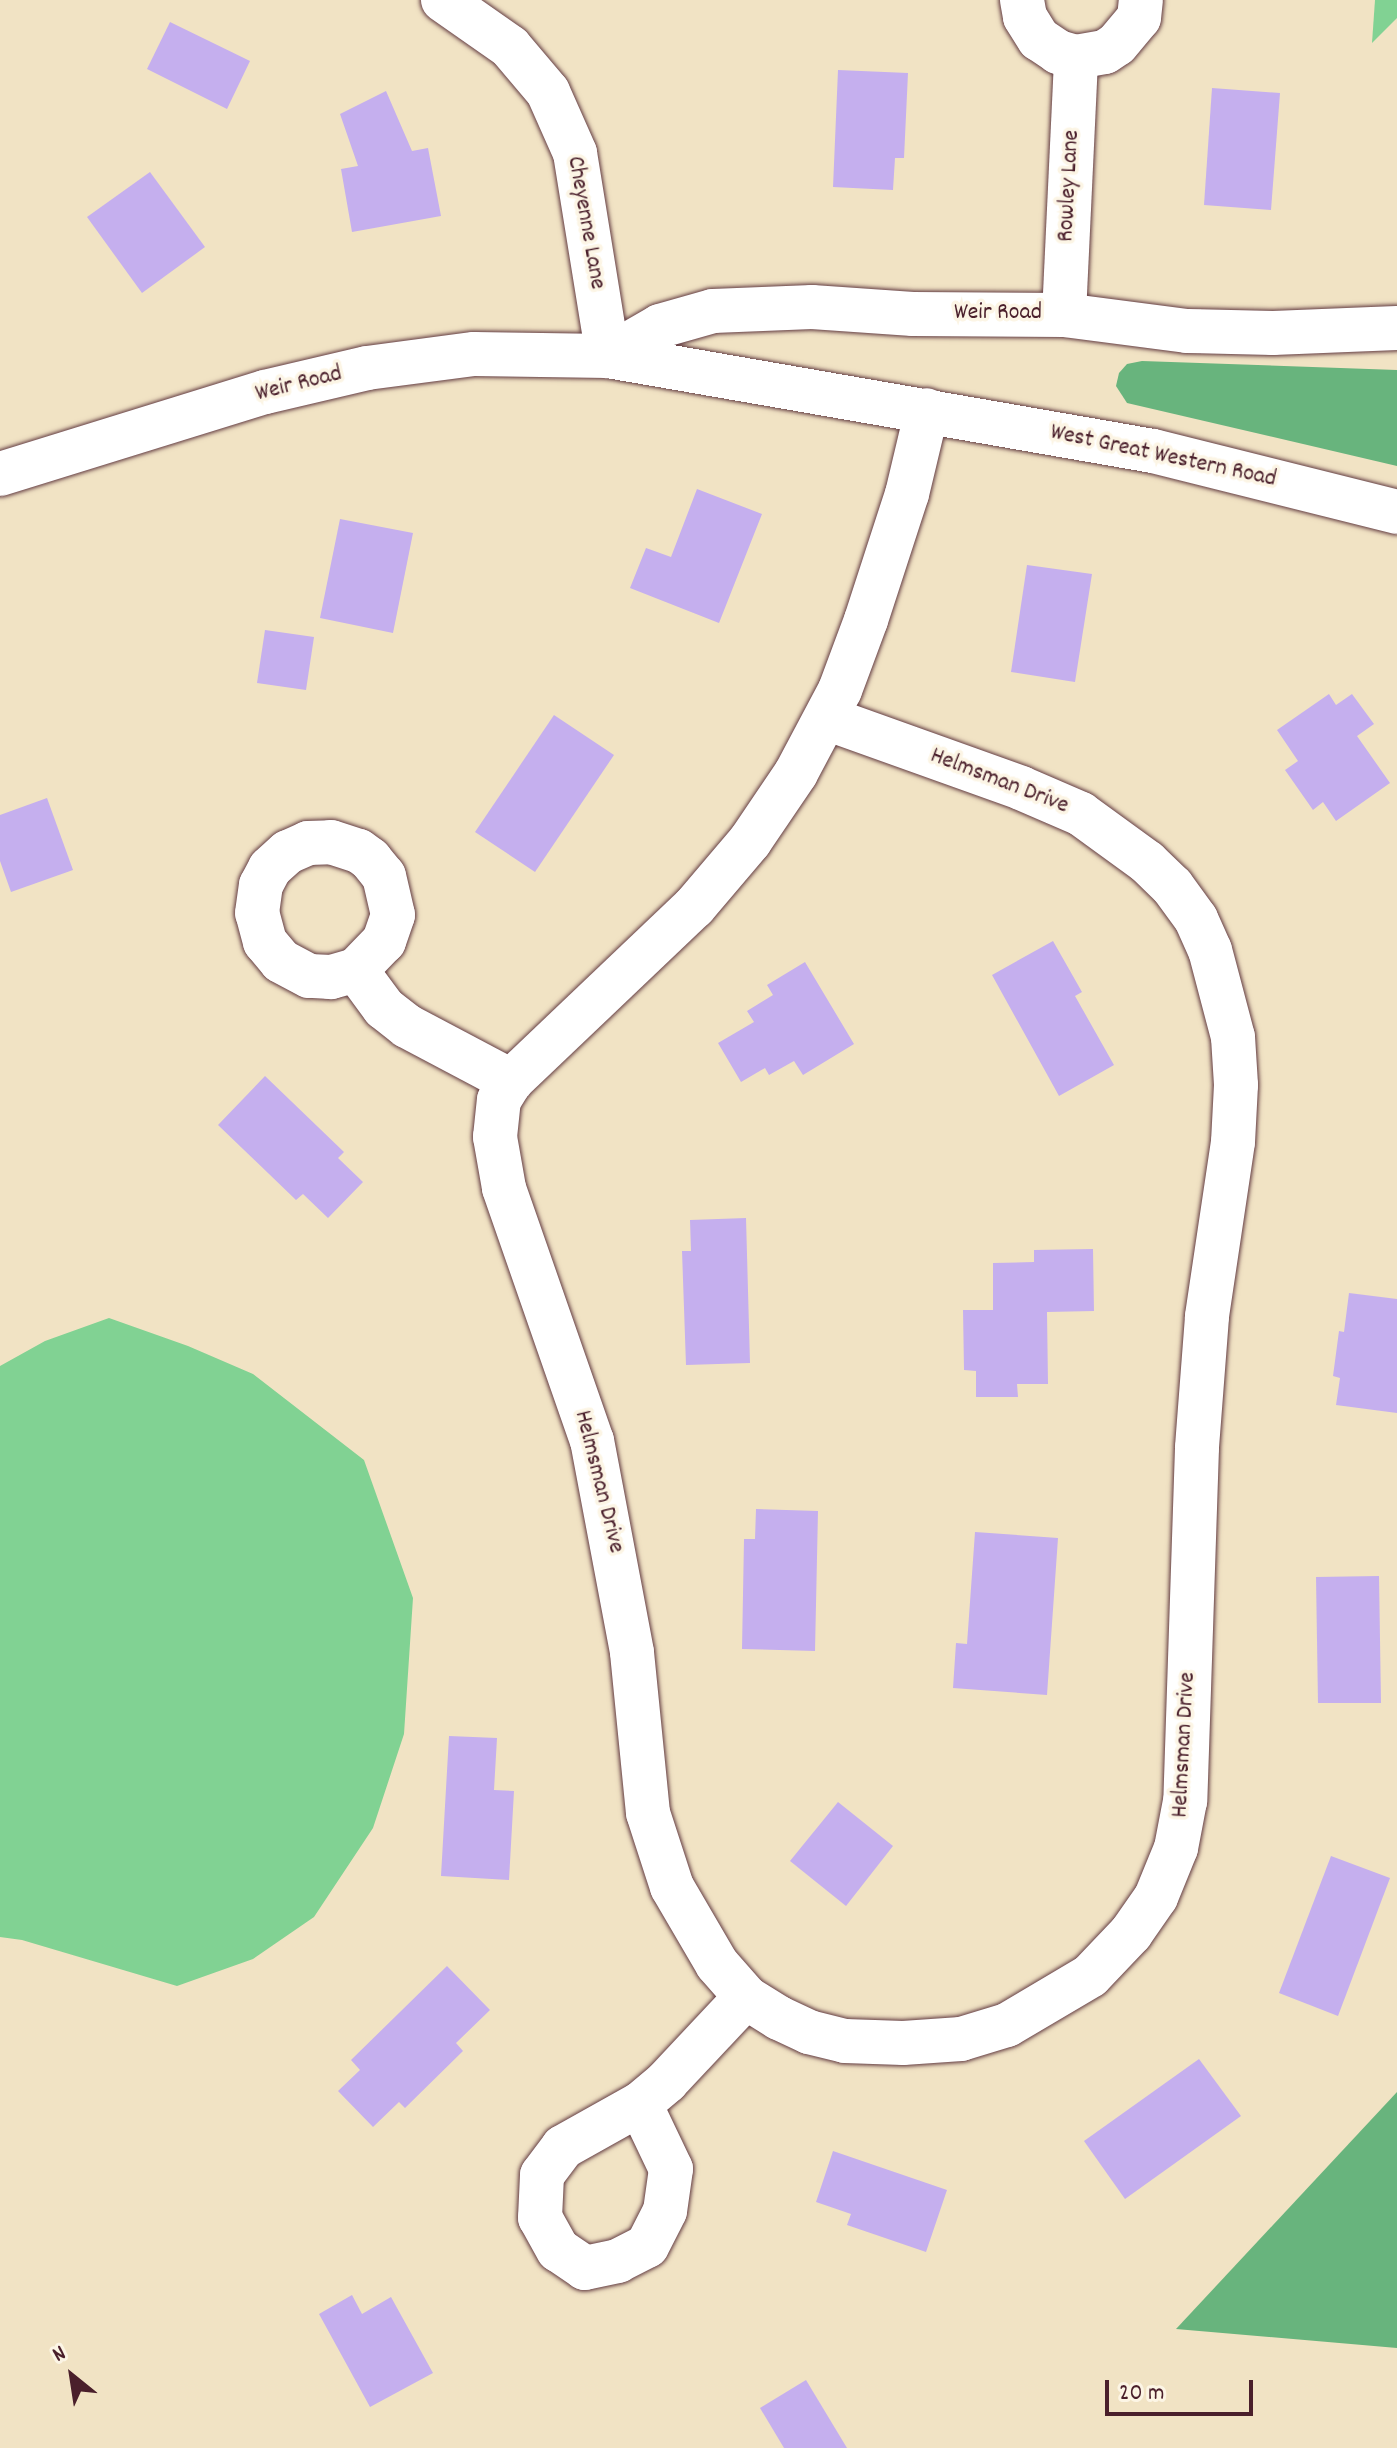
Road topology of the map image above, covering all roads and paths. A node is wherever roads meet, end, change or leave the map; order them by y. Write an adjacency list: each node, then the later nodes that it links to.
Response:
1 (443, 0): 7 (street, Cheyenne Lane)
2 (1022, 0): 4 (street)
3 (1141, 0): 4 (street)
4 (1076, 57): 5 (street, Rowley Lane)
5 (1064, 315): 6 (street, Weir Road); 7 (street, Weir Road)
6 (1397, 328)
7 (608, 356): 8 (street, Weir Road); 9 (street, Weir Road)
8 (927, 410): 10 (street, West Great Western Road); 11 (street, Helmsman Drive)
9 (0, 474)
10 (1397, 512)
11 (826, 718): 13 (street, Helmsman Drive); 14 (street, Helmsman Drive)
12 (356, 970): 13 (street)
13 (511, 1081): 14 (street, Helmsman Drive)
14 (746, 1997): 15 (street)
15 (640, 2104)

